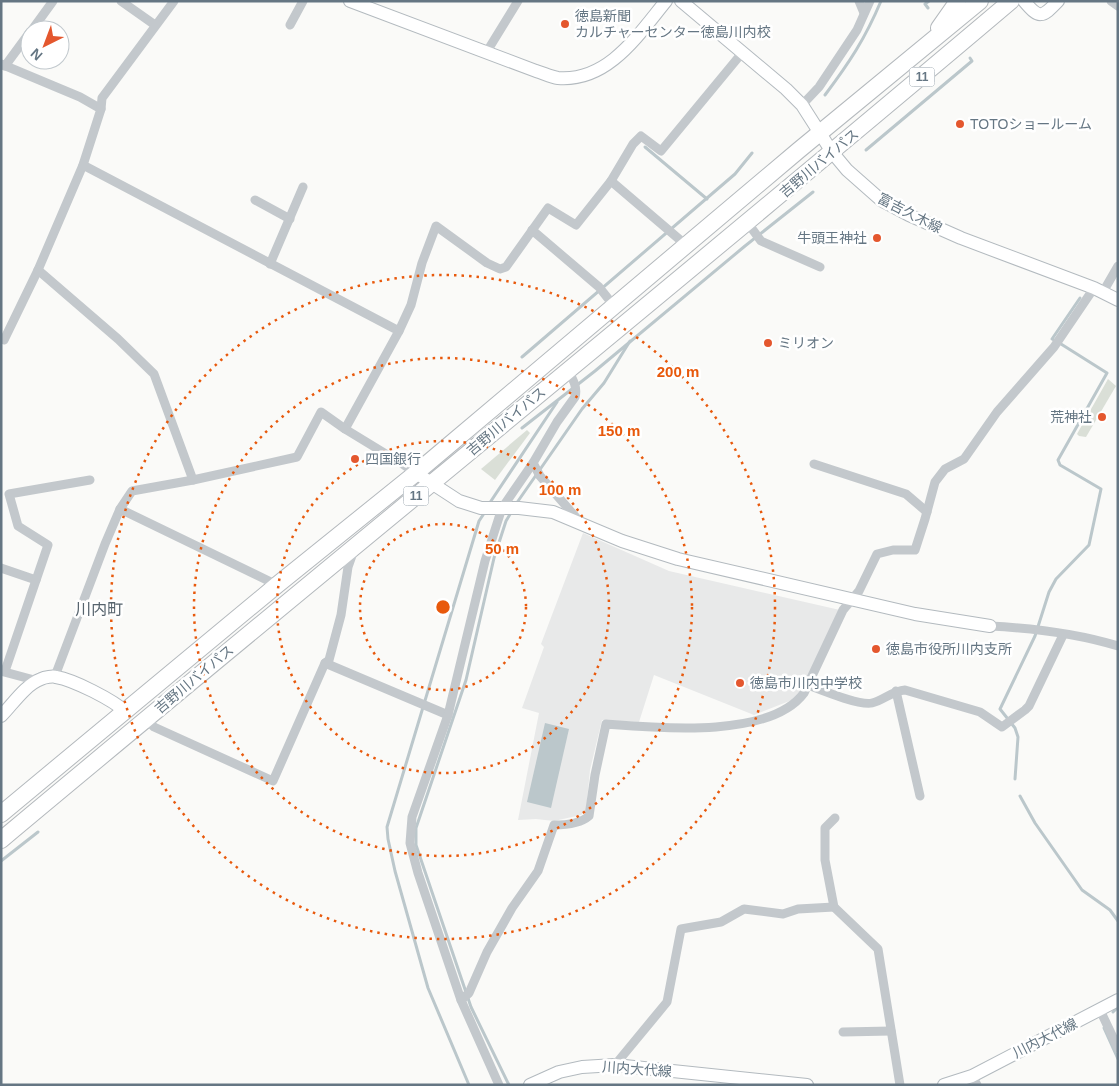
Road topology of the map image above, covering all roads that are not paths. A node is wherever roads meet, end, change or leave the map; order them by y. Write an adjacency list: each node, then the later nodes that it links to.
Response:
1 (53, 1): 19 (street)
2 (121, 1): 21 (street)
3 (174, 1): 21 (street)
4 (303, 1): 20 (street)
5 (350, 1): 24 (street)
6 (518, 1): 24 (street)
7 (666, 1): 24 (street)
8 (681, 1): 25 (street, 富吉久木線)
9 (859, 1): 18 (street)
10 (870, 1): 18 (street)
11 (958, 1): 23 (highway)
12 (980, 1): 23 (highway, 吉野川バイパス / 11)
13 (1011, 1): 30 (highway, 吉野川バイパス / 11)
14 (1024, 1): 15 (street)
15 (1058, 1)
16 (1111, 1): 17 (street)
17 (1118, 6)
18 (864, 13): 27 (street)
19 (39, 20)
20 (290, 25)
21 (154, 26): 28 (street)
22 (20, 44): 26 (street)
23 (928, 44): 29 (highway, 吉野川バイパス / 11)
24 (486, 53)
25 (742, 53): 27 (street, 富吉久木線); 32 (street)
26 (3, 65): 28 (street)
27 (802, 105): 29 (street, 富吉久木線)
28 (101, 109): 31 (street)
29 (820, 133): 30 (street, 富吉久木線); 38 (highway, 吉野川バイパス / 11)
30 (832, 152): 37 (highway, 吉野川バイパス / 11); 43 (street, 富吉久木線)
31 (83, 165): 39 (street); 42 (street)
32 (611, 181): 36 (street); 38 (street)
33 (303, 187): 35 (street)
34 (255, 200): 35 (street)
35 (290, 219): 39 (street)
36 (532, 230): 45 (street); 46 (street)
37 (754, 232): 41 (street); 48 (highway, 吉野川バイパス / 11)
38 (686, 245): 45 (highway, 吉野川バイパス / 11)
39 (270, 264): 46 (street)
40 (1118, 266): 43 (street)
41 (820, 267)
42 (38, 270): 47 (street); 54 (street)
43 (1099, 290): 44 (street, 富吉久木線); 58 (street)
44 (1118, 300)
45 (614, 306): 52 (highway, 吉野川バイパス / 11)
46 (399, 331): 49 (street)
47 (4, 340)
48 (573, 382): 51 (street); 55 (highway, 吉野川バイパス / 11)
49 (345, 430): 52 (street); 54 (street)
50 (814, 464): 58 (street)
51 (537, 469): 56 (street); 59 (street)
52 (416, 473): 55 (street); 63 (highway, 吉野川バイパス / 11)
53 (90, 480): 62 (street)
54 (194, 480): 57 (street)
55 (430, 484): 56 (street); 60 (highway, 吉野川バイパス / 11)
56 (501, 508): 59 (street); 75 (street)
57 (120, 509): 63 (street); 70 (street)
58 (927, 512): 64 (street)
59 (580, 522): 64 (street)
60 (355, 548): 68 (street); 77 (highway, 吉野川バイパス / 11)
61 (1, 568): 62 (street)
62 (36, 580): 69 (street)
63 (277, 585): 74 (highway, 吉野川バイパス / 11)
64 (852, 600): 65 (street); 72 (street)
65 (990, 626): 66 (street)
66 (1063, 635): 67 (street); 73 (street)
67 (1118, 646)
68 (325, 663): 75 (street); 77 (street)
69 (3, 671): 71 (street)
70 (55, 676): 71 (street); 74 (street)
71 (38, 680): 76 (street)
72 (808, 685): 73 (street); 83 (street)
73 (896, 691): 78 (street)
74 (126, 712): 79 (highway, 吉野川バイパス / 11)
75 (448, 715): 83 (street)
76 (1, 716)
77 (146, 719): 81 (highway, 吉野川バイパス / 11)
78 (920, 796)
79 (1, 814)
80 (835, 818): 82 (street)
81 (1, 840)
82 (834, 907): 86 (street); 89 (street)
83 (465, 997): 91 (street)
84 (1118, 1000): 85 (street, 川内大代線)
85 (1100, 1010): 88 (street); 90 (street, 川内大代線)
86 (891, 1031): 87 (street); 94 (street)
87 (843, 1032)
88 (1118, 1048)
89 (616, 1065): 92 (street, 川内大代線); 93 (street, 川内大代線)
90 (975, 1080): 95 (street, 川内大代線)
91 (499, 1085)
92 (530, 1085)
93 (807, 1085)
94 (900, 1085)
95 (944, 1085)

